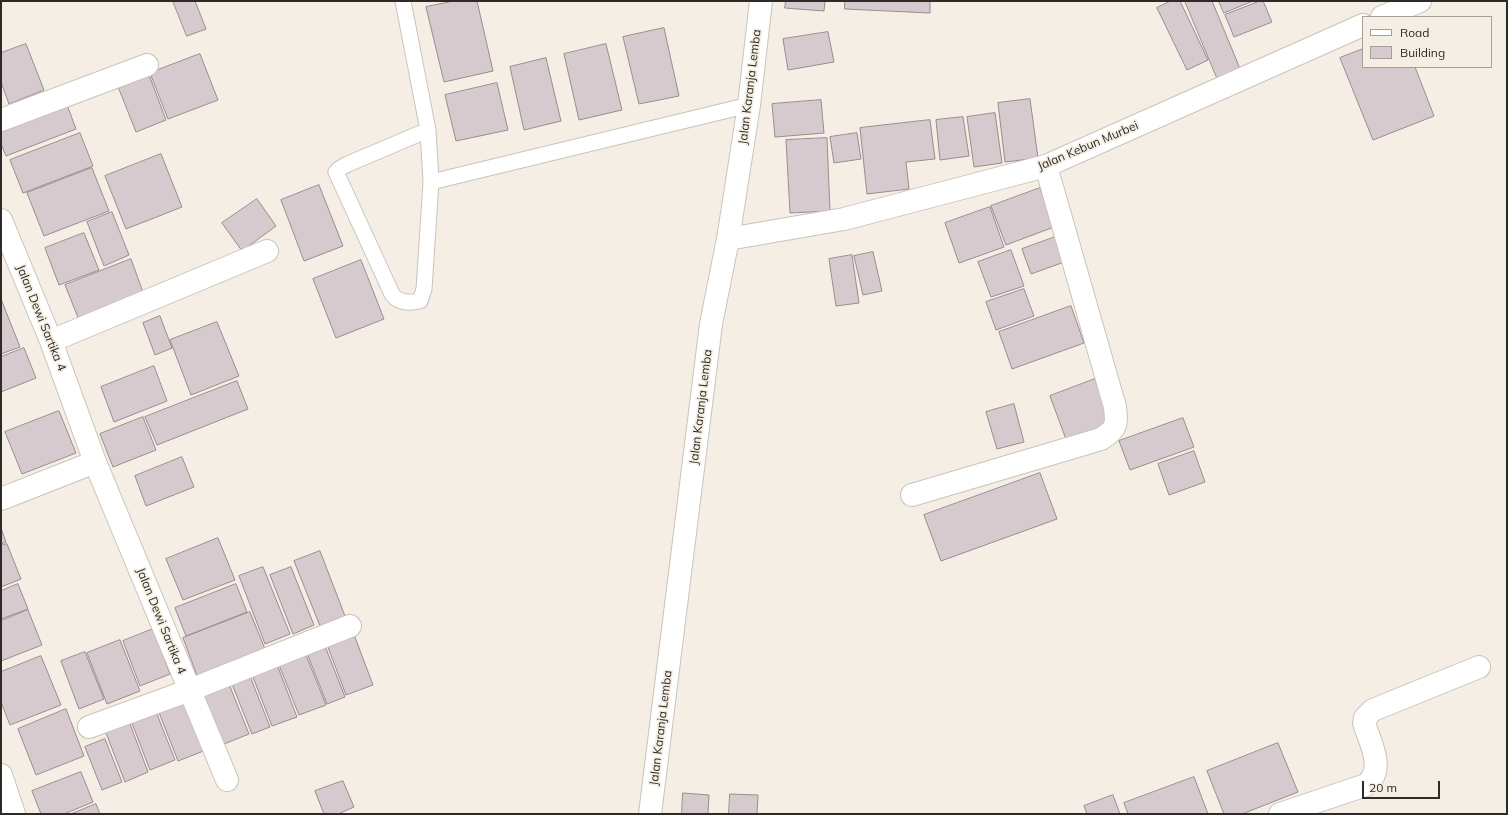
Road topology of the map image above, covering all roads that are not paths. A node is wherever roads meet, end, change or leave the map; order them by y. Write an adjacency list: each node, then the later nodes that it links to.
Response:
1 (403, 1): 9 (lane)
2 (761, 1): 7 (street, Jalan Karanja Lemba)
3 (1420, 1): 4 (street)
4 (1385, 11)
5 (1362, 25): 10 (street, Jalan Kebun Murbei)
6 (147, 64): 8 (street)
7 (749, 105): 11 (lane); 13 (street, Jalan Karanja Lemba)
8 (1, 120)
9 (428, 130): 11 (lane); 11 (lane)
10 (1046, 166): 13 (street, Jalan Kebun Murbei); 17 (street)
11 (432, 182)
12 (1, 220): 15 (street, Jalan Dewi Sartika 4)
13 (728, 239): 24 (street, Jalan Karanja Lemba)
14 (267, 251): 15 (street)
15 (51, 341): 16 (street, Jalan Dewi Sartika 4)
16 (95, 462): 18 (street); 21 (street, Jalan Dewi Sartika 4)
17 (912, 495)
18 (1, 499)
19 (350, 626): 21 (street)
20 (1479, 667): 25 (street)
21 (190, 690): 22 (street); 23 (street, Jalan Dewi Sartika 4)
22 (89, 728)
23 (228, 780)
24 (650, 814)
25 (1280, 814)

